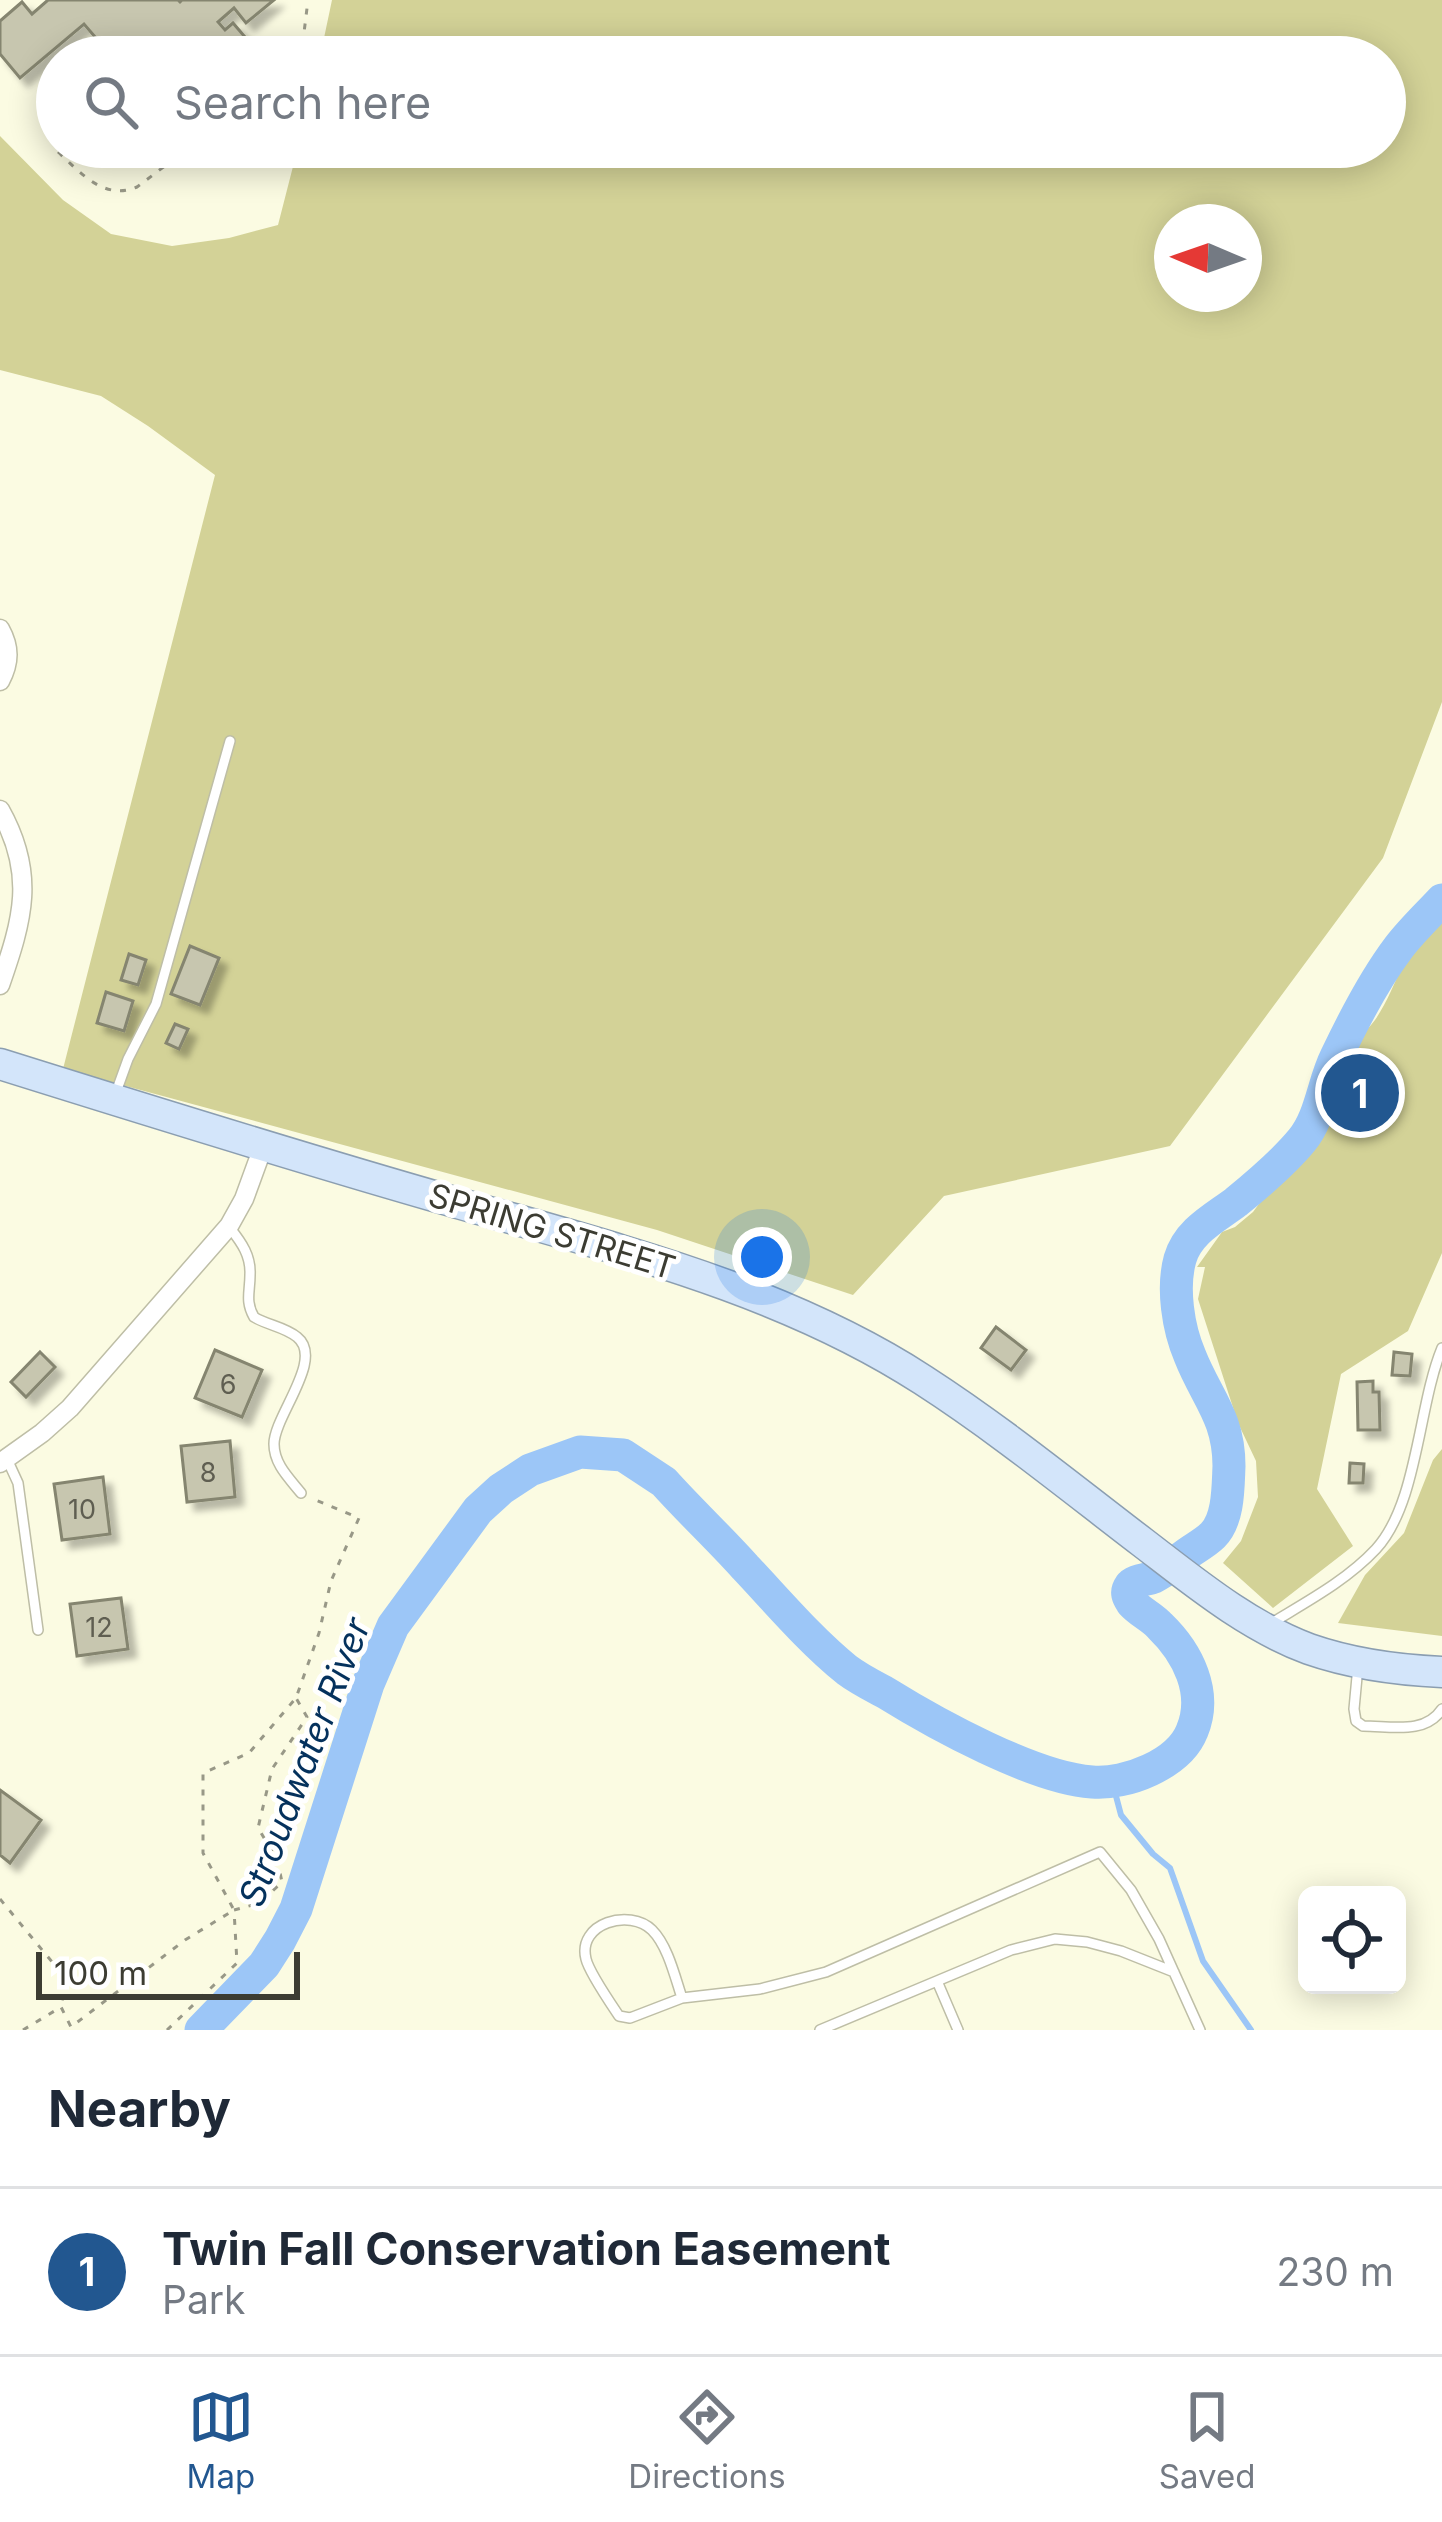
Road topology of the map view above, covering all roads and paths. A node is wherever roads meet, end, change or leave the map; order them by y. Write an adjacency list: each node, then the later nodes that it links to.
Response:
1 (308, 0): 2 (path)
2 (304, 36)
3 (77, 168): 4 (path)
4 (162, 168)
5 (0, 629): 6 (street)
6 (0, 681)
7 (230, 741): 11 (lane)
8 (0, 811): 9 (street)
9 (0, 985)
10 (0, 1064): 11 (main road, SPRING STREET)
11 (113, 1100): 12 (main road, SPRING STREET)
12 (263, 1147): 13 (street); 17 (main road, SPRING STREET)
13 (229, 1226): 15 (street); 16 (lane)
14 (1442, 1348): 17 (lane)
15 (3, 1461): 18 (lane)
16 (301, 1493): 21 (path)
17 (1265, 1627): 19 (main road, SPRING STREET)
18 (38, 1630)
19 (1358, 1661): 20 (main road, SPRING STREET); 22 (lane)
20 (1442, 1672)
21 (296, 1698): 24 (path); 24 (path)
22 (1442, 1709)
23 (0, 1899): 28 (path)
24 (234, 1910): 28 (path); 30 (path)
25 (1174, 1972): 26 (lane); 27 (lane); 33 (lane)
26 (937, 1981): 31 (lane); 32 (lane)
27 (682, 1998): 27 (lane)
28 (61, 2007): 29 (path)
29 (22, 2030)
30 (167, 2030)
31 (820, 2030)
32 (958, 2030)
33 (1200, 2030)

